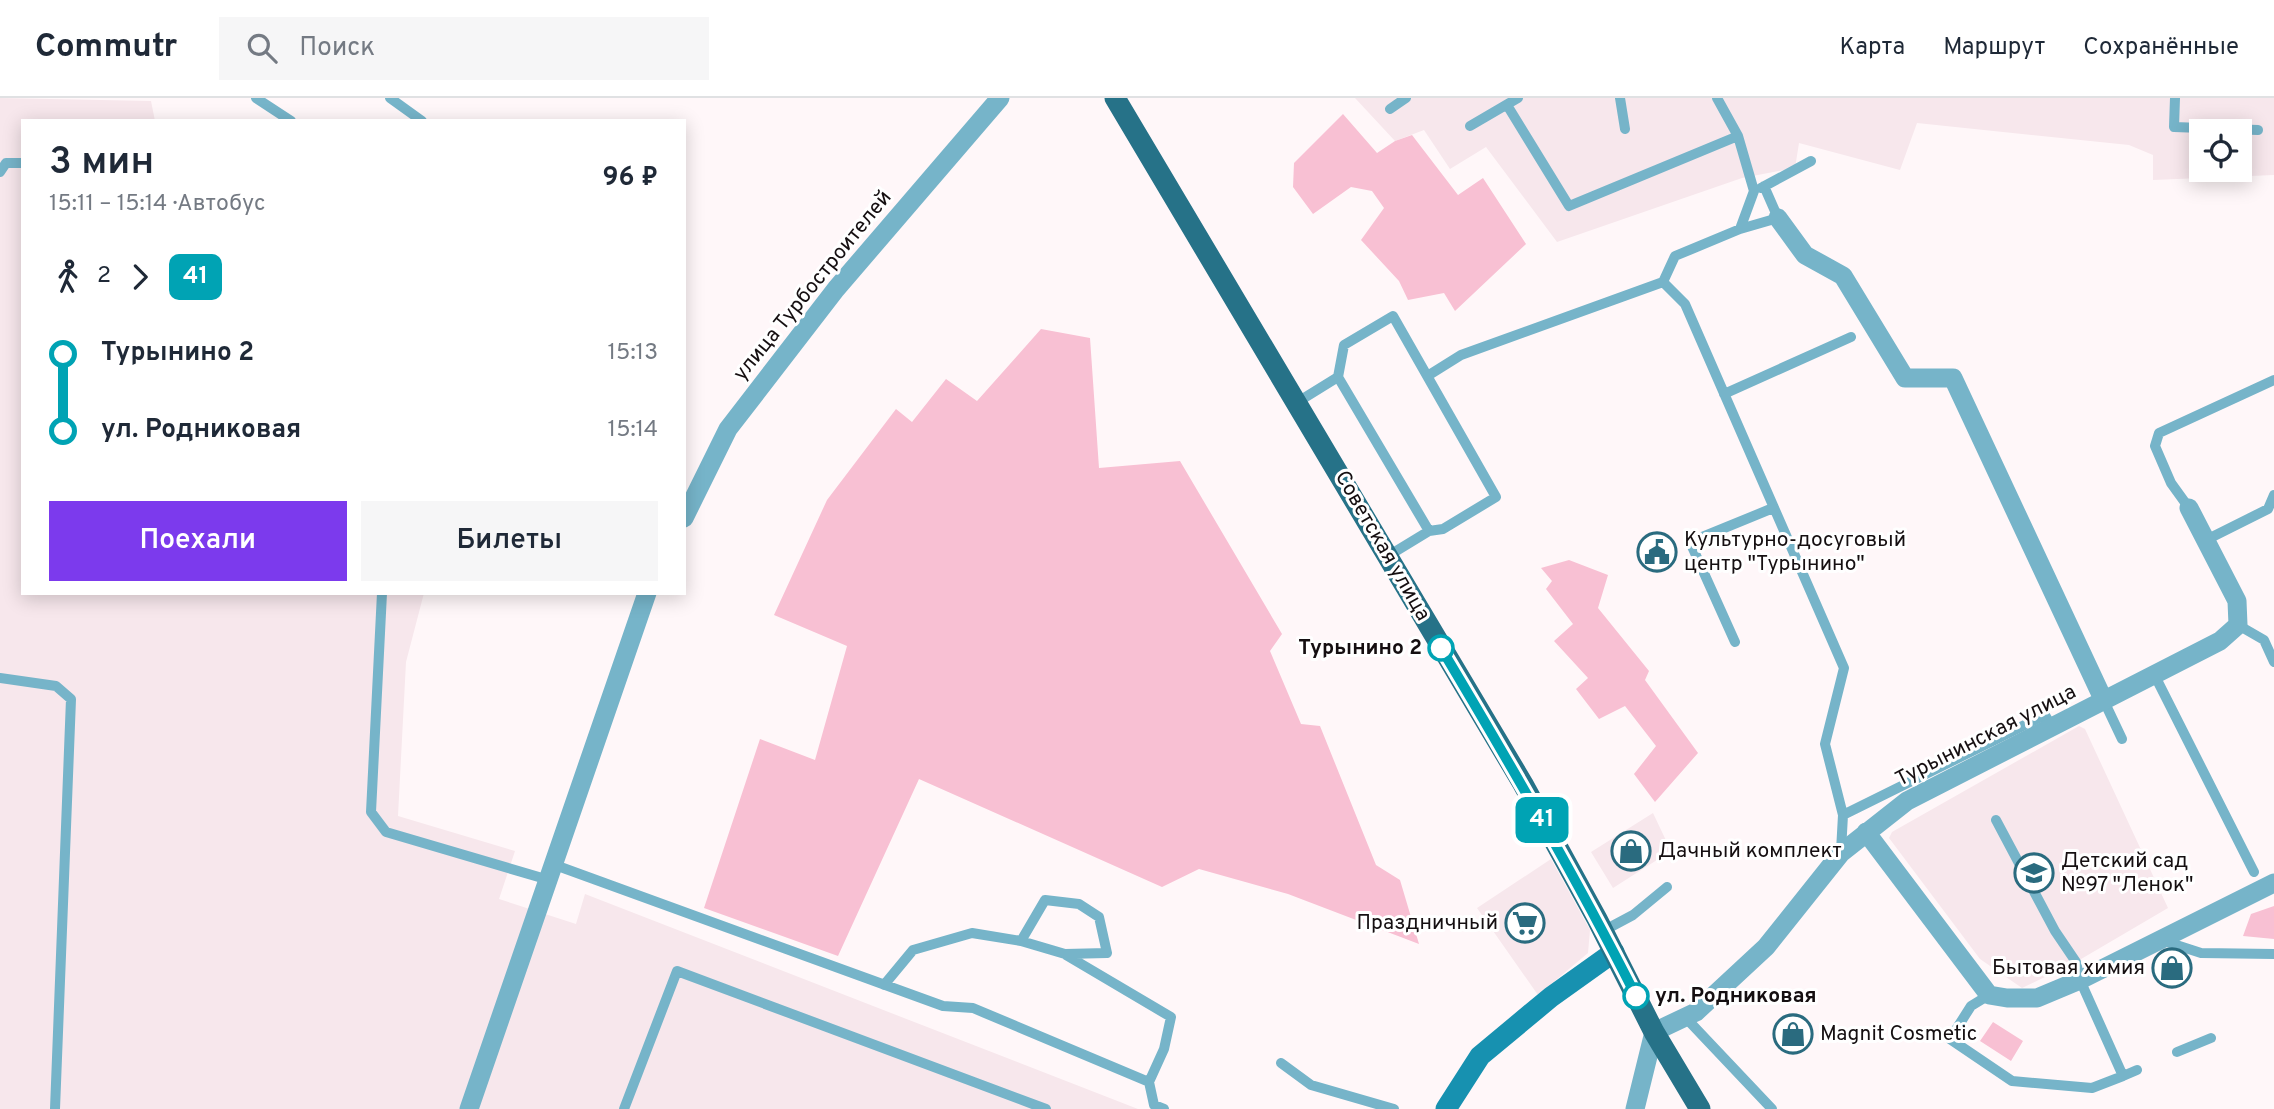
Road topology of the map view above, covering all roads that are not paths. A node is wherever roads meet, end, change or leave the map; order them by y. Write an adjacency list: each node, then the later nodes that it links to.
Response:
1 (256, 98): 12 (lane)
2 (390, 98): 13 (lane)
3 (1000, 98): 34 (street, улица Турбостроителей)
4 (1115, 98): 30 (main road, Советская улица)
5 (1406, 98): 11 (lane)
6 (1518, 98): 10 (lane)
7 (1620, 98): 15 (lane)
8 (1717, 98): 17 (lane)
9 (2175, 98): 16 (lane)
10 (1507, 105): 14 (lane); 17 (lane)
11 (1390, 108)
12 (288, 119)
13 (419, 119)
14 (1470, 126)
15 (1625, 130)
16 (2258, 130)
17 (1738, 136): 21 (lane)
18 (1811, 161): 21 (lane)
19 (21, 163): 20 (lane)
20 (0, 172)
21 (1759, 189): 22 (lane); 23 (lane)
22 (1778, 218): 23 (lane); 45 (street)
23 (1740, 229): 24 (lane)
24 (1663, 282): 26 (lane); 29 (lane)
25 (1852, 337): 29 (lane)
26 (1429, 375): 27 (lane); 35 (lane)
27 (1338, 377): 30 (lane); 35 (lane)
28 (2274, 380): 33 (lane)
29 (1724, 394): 32 (lane)
30 (1296, 403): 37 (main road, Советская улица)
31 (2274, 495): 36 (lane)
32 (1773, 508): 41 (lane); 48 (lane)
33 (2189, 508): 36 (street)
34 (686, 514)
35 (1429, 531): 37 (lane)
36 (2206, 540): 40 (street)
37 (1387, 557): 56 (main road, Советская улица)
38 (383, 595): 52 (lane)
39 (646, 595): 52 (street)
40 (2238, 625): 42 (lane); 43 (street, Турынинская улица)
41 (1735, 642)
42 (2274, 662)
43 (2154, 674): 45 (street, Турынинская улица); 53 (lane)
44 (0, 678): 73 (lane)
45 (2104, 701): 46 (street, Турынинская улица); 47 (lane)
46 (2053, 729): 48 (lane); 50 (street, Турынинская улица)
47 (2122, 739)
48 (1843, 815): 51 (lane)
49 (1996, 820): 62 (lane)
50 (1866, 832): 51 (street, Турынинская улица); 64 (street)
51 (1841, 853): 65 (street, Турынинская улица)
52 (552, 872): 63 (lane); 74 (street)
53 (2254, 872)
54 (2274, 883): 57 (street)
55 (1667, 887): 56 (lane)
56 (1603, 931): 59 (main road, Советская улица)
57 (2160, 939): 61 (lane); 62 (street)
58 (1021, 941): 60 (lane); 60 (lane); 63 (lane)
59 (1614, 952): 66 (main road, Советская улица); 79 (street)
60 (1065, 954): 72 (lane)
61 (2274, 954)
62 (2080, 980): 64 (street); 71 (lane)
63 (884, 985): 72 (lane)
64 (1989, 995): 71 (lane)
65 (1685, 1017): 66 (street, Турынинская улица); 82 (lane)
66 (1654, 1032): 80 (street); 81 (main road, Советская улица)
67 (2211, 1038): 68 (lane)
68 (2177, 1052)
69 (1281, 1063): 78 (lane)
70 (2137, 1070): 71 (lane)
71 (2123, 1076)
72 (1149, 1082): 77 (lane)
73 (55, 1109)
74 (469, 1109)
75 (624, 1109): 76 (lane)
76 (1046, 1109)
77 (1164, 1109)
78 (1394, 1109)
79 (1446, 1109)
80 (1635, 1109)
81 (1700, 1109)
82 (1772, 1109)

